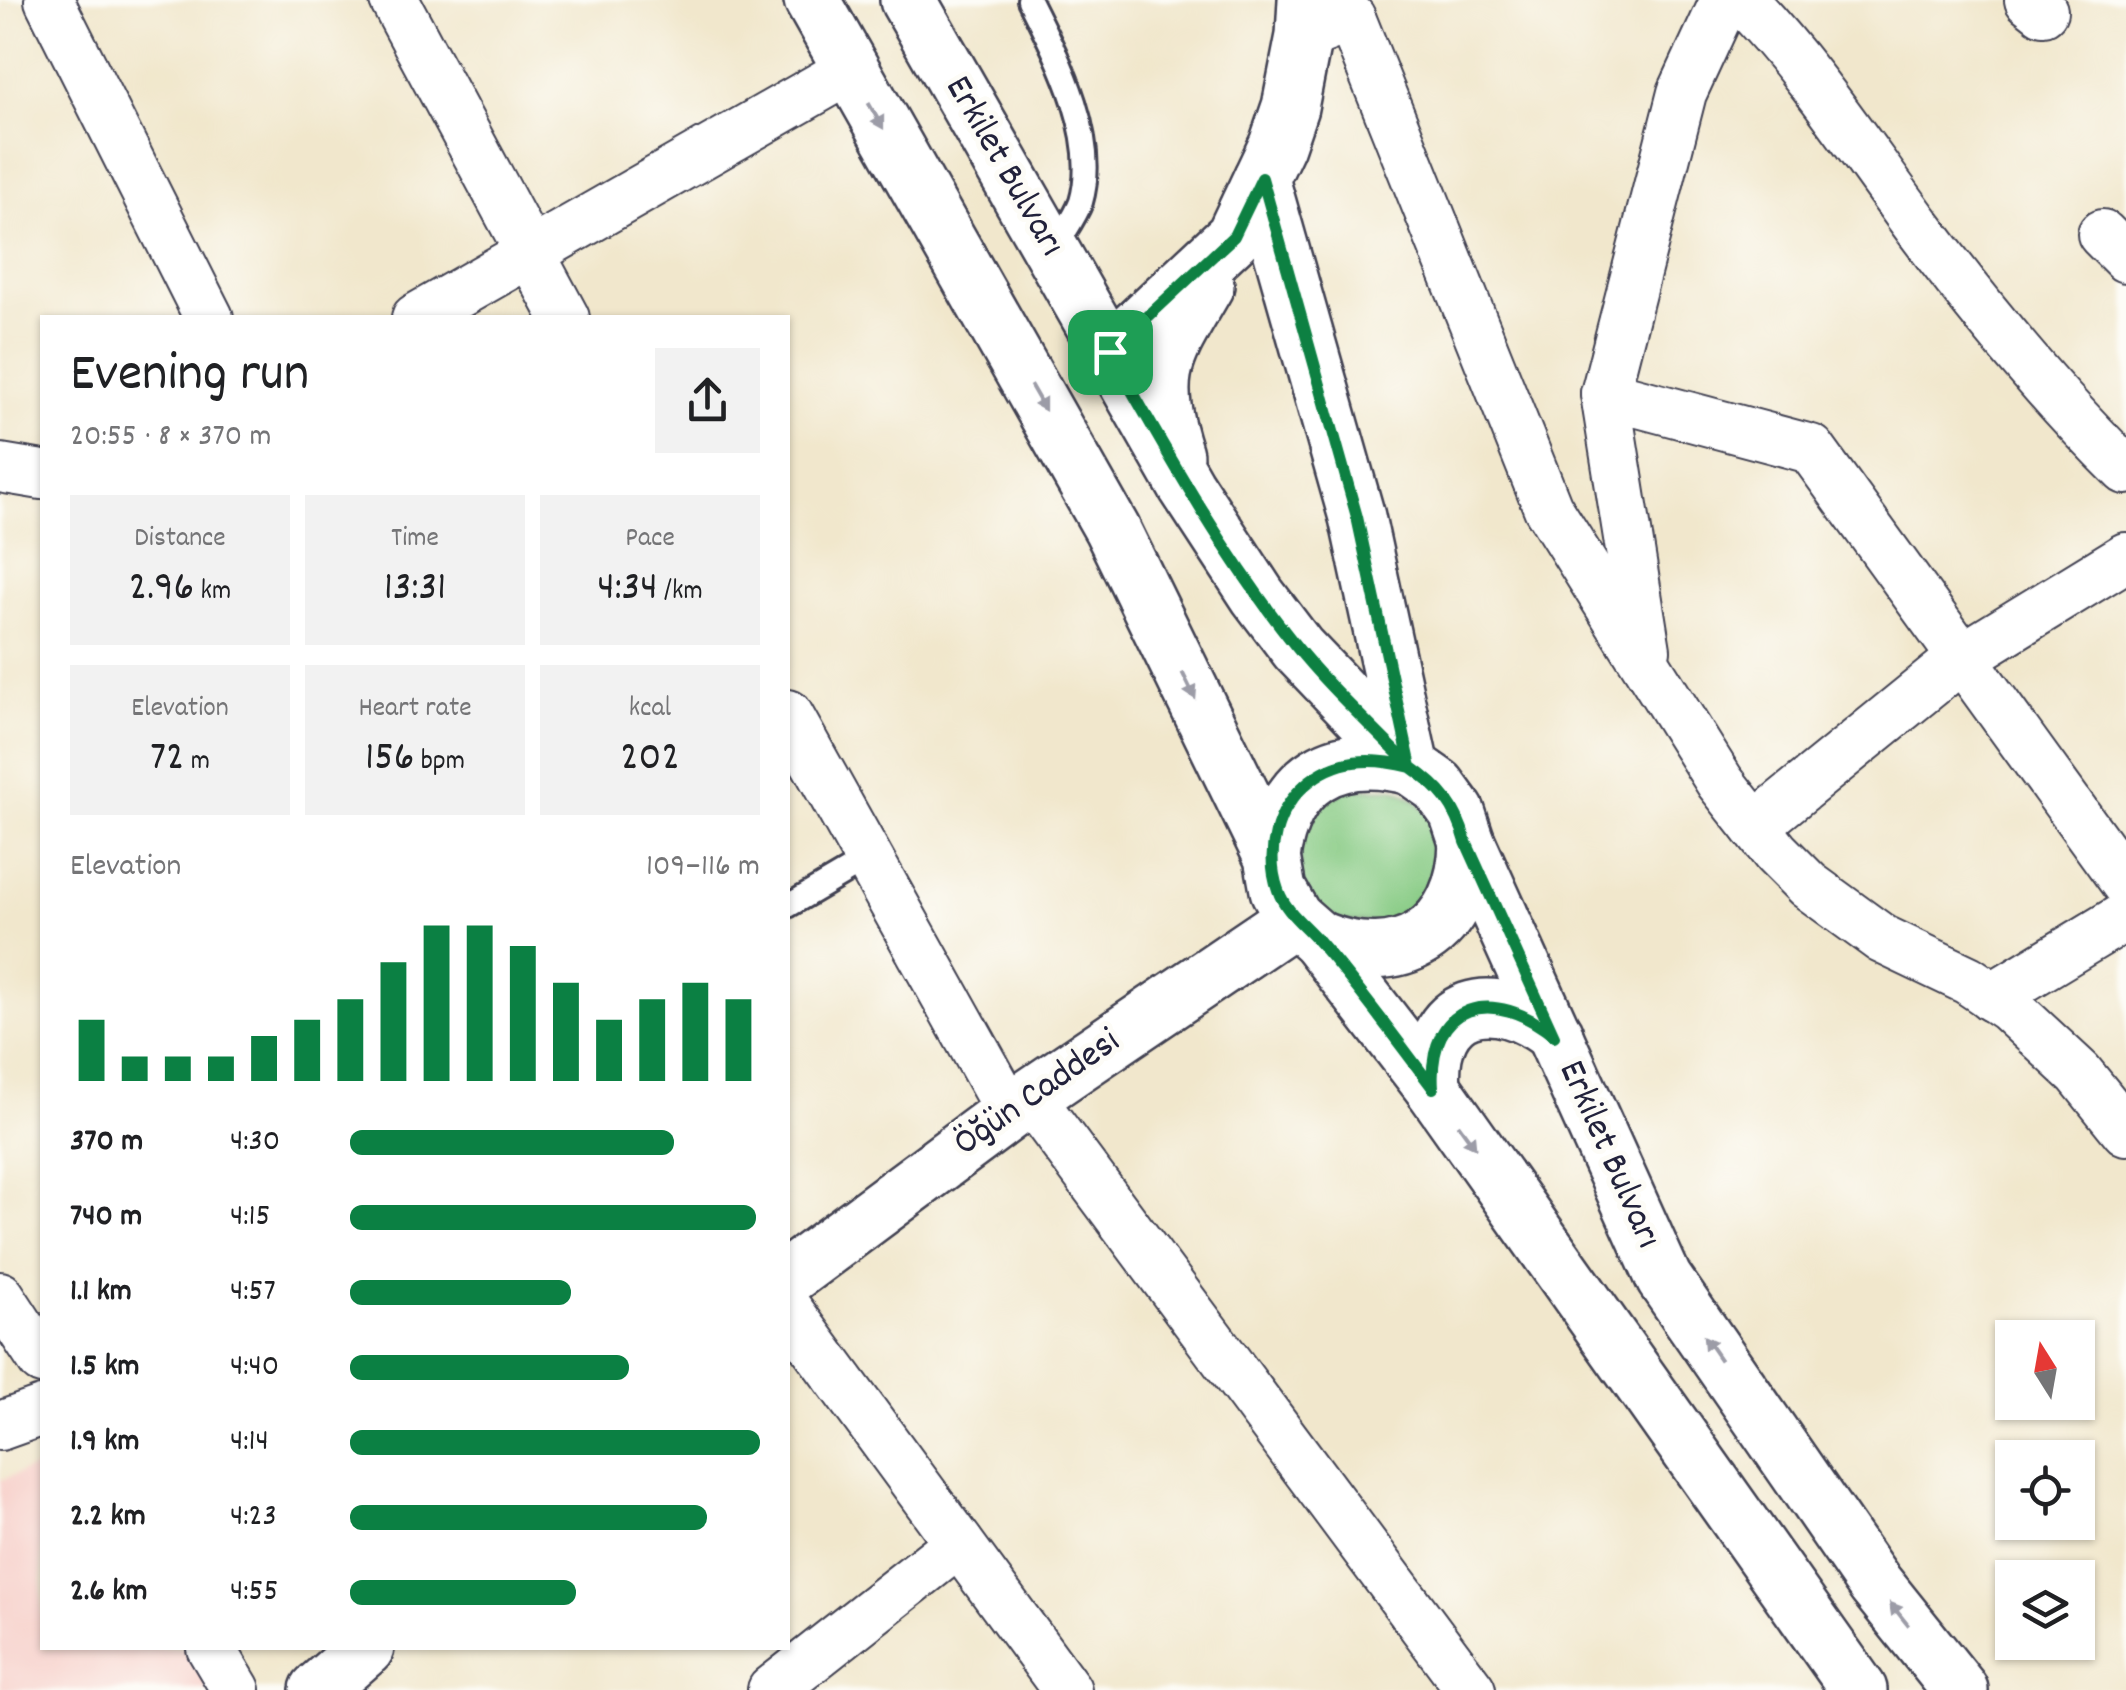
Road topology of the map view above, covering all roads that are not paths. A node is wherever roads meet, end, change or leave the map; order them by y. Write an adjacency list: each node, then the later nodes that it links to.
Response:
1 (50, 0): 14 (street)
2 (394, 0): 12 (street)
3 (812, 0): 9 (main road)
4 (908, 0): 13 (main road, Erkilet Bulvarı)
5 (1029, 0): 13 (lane)
6 (1725, 0): 18 (street)
7 (1742, 0): 20 (street)
8 (1332, 14): 10 (main road); 25 (street)
9 (850, 70): 12 (street); 30 (main road, one-way to 30)
10 (1262, 178): 11 (main road); 27 (main road)
11 (1234, 236): 17 (main road); 22 (main road)
12 (529, 253): 15 (street); 16 (street)
13 (1053, 254): 17 (main road, Erkilet Bulvarı)
14 (208, 315)
15 (421, 315)
16 (563, 315)
17 (1110, 352): 22 (main road, Erkilet Bulvarı)
18 (1605, 394): 24 (street); 25 (street)
19 (0, 468): 21 (street)
20 (2126, 470)
21 (40, 475)
22 (1186, 486): 27 (main road, Erkilet Bulvarı)
23 (2126, 557): 24 (street)
24 (1962, 656): 28 (street); 32 (street)
25 (1649, 668): 28 (street)
26 (790, 718): 31 (street)
27 (1411, 767): 29 (main road, Erkilet Bulvarı); 30 (main road)
28 (1755, 826): 36 (street)
29 (1466, 842): 35 (main road); 37 (main road, Erkilet Bulvarı)
30 (1272, 857): 35 (main road)
31 (868, 858): 33 (lane); 40 (street)
32 (2126, 884)
33 (790, 905)
34 (2126, 916): 36 (street)
35 (1306, 929): 39 (main road); 40 (main road, Öğün Caddesi)
36 (1992, 997): 38 (street)
37 (1554, 1036): 39 (main road); 57 (main road, Erkilet Bulvarı, one-way to 37)
38 (2110, 1081): 41 (street)
39 (1433, 1088): 56 (main road, one-way to 56)
40 (1020, 1104): 42 (main road, Öğün Caddesi); 55 (street)
41 (2126, 1131)
42 (790, 1276)
43 (0, 1296): 45 (street)
44 (790, 1313): 48 (street)
45 (40, 1357)
46 (40, 1412): 47 (street)
47 (0, 1426)
48 (959, 1543): 53 (street); 54 (street)
49 (212, 1650): 51 (street)
50 (364, 1650): 52 (main road)
51 (236, 1690)
52 (318, 1690)
53 (772, 1690)
54 (1067, 1690)
55 (1471, 1690)
56 (1860, 1690)
57 (1960, 1690)

